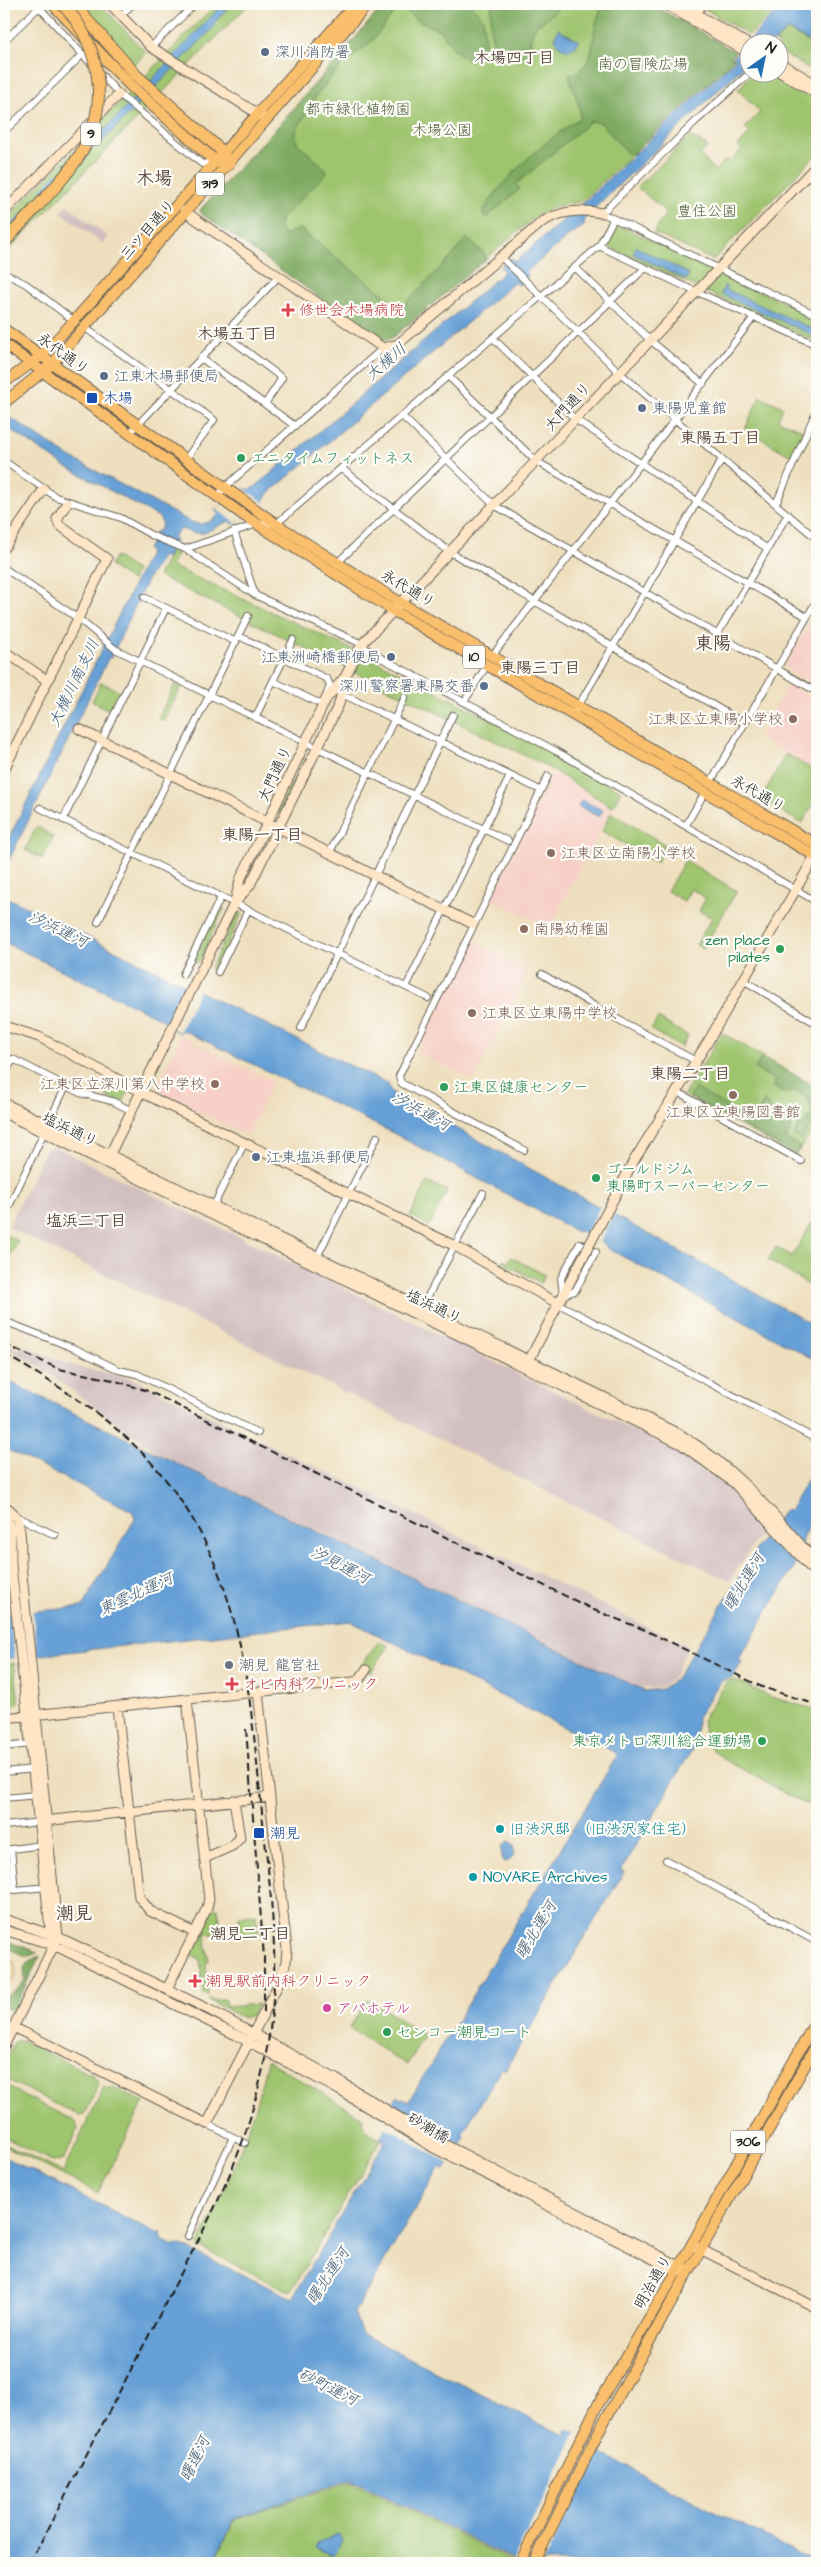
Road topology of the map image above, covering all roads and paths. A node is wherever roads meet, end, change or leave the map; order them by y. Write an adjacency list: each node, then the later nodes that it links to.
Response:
1 (52, 4): 26 (highway, bridge)
2 (64, 4): 38 (highway, 9, bridge)
3 (73, 4): 26 (highway)
4 (110, 4): 14 (street)
5 (133, 4): 14 (street)
6 (195, 4): 18 (street)
7 (355, 4): 27 (main road, 三ツ目通り / 319)
8 (368, 4): 28 (main road, 三ツ目通り / 319)
9 (664, 4): 17 (street)
10 (679, 4): 13 (street)
11 (702, 4): 13 (street)
12 (40, 5): 15 (street); 19 (street)
13 (696, 14): 16 (street)
14 (121, 15): 18 (street)
15 (4, 41)
16 (738, 41)
17 (738, 42)
18 (151, 47): 27 (street)
19 (83, 54): 24 (street); 29 (street)
20 (788, 68): 23 (street)
21 (788, 77): 25 (street)
22 (740, 82): 36 (street)
23 (817, 85)
24 (119, 94): 31 (street); 34 (street)
25 (817, 94)
26 (155, 101): 30 (highway); 31 (highway)
27 (258, 112): 28 (street); 30 (main road, 三ツ目通り / 319)
28 (266, 120): 32 (main road, 三ツ目通り / 319)
29 (4, 132)
30 (223, 152): 31 (main road, 三ツ目通り / 319); 32 (highway)
31 (215, 161): 32 (highway); 51 (main road, 三ツ目通り / 319)
32 (228, 164): 35 (main road, 三ツ目通り / 319)
33 (817, 165): 43 (street, 大門通り)
34 (6, 205)
35 (184, 211): 45 (street); 52 (main road, 三ツ目通り / 319)
36 (598, 212): 37 (street); 40 (street)
37 (612, 222): 39 (street); 43 (street)
38 (4, 243)
39 (600, 244): 41 (street); 42 (street)
40 (502, 259): 47 (street); 60 (street)
41 (575, 268): 47 (street); 48 (street)
42 (645, 268): 46 (street); 48 (street)
43 (716, 271): 46 (street, 大門通り); 49 (street)
44 (4, 273): 51 (street)
45 (279, 276): 55 (street); 60 (street)
46 (698, 291): 50 (street); 57 (street, 大門通り)
47 (540, 297): 54 (street); 56 (street)
48 (610, 302): 54 (street); 57 (street)
49 (817, 315)
50 (754, 317): 59 (street); 70 (street)
51 (74, 322): 61 (main road, 三ツ目通り / 319)
52 (84, 327): 64 (main road, 三ツ目通り / 319); 71 (street)
53 (4, 329): 61 (main road, 永代通り / 10)
54 (578, 333): 66 (street); 68 (street)
55 (224, 334): 62 (street); 73 (street)
56 (493, 338): 67 (street); 68 (street)
57 (650, 340): 66 (street, 大門通り); 70 (street)
58 (4, 344): 63 (main road, 永代通り / 10)
59 (817, 345)
60 (383, 348): 80 (street)
61 (41, 356): 63 (main road, 三ツ目通り / 319); 64 (main road, 永代通り / 10)
62 (202, 358): 71 (street); 73 (street)
63 (31, 363): 65 (main road, 永代通り / 10); 69 (main road, 三ツ目通り / 319)
64 (52, 364): 65 (main road, 三ツ目通り / 319); 79 (main road, 永代通り / 10)
65 (43, 372): 72 (main road, 三ツ目通り / 319); 81 (main road, 永代通り / 10)
66 (620, 373): 77 (street, 大門通り); 78 (street)
67 (448, 376): 75 (street); 76 (street)
68 (532, 377): 76 (street); 77 (street)
69 (4, 383)
70 (703, 384): 78 (street)
71 (171, 390): 79 (street); 84 (street)
72 (4, 402)
73 (265, 404): 80 (street)
74 (817, 409): 95 (street)
75 (402, 416): 82 (street); 88 (street)
76 (490, 417): 82 (street); 86 (street)
77 (575, 419): 86 (street, 大門通り); 87 (street)
78 (675, 420): 83 (street); 87 (street)
79 (137, 426): 81 (street); 84 (main road, 永代通り / 10)
80 (295, 426): 89 (street)
81 (129, 434): 91 (main road, 永代通り / 10)
82 (446, 459): 96 (street); 97 (street)
83 (722, 459): 92 (street); 95 (street)
84 (185, 460): 89 (main road, 永代通り / 10)
85 (4, 461): 90 (street)
86 (536, 461): 94 (street); 96 (street, 大門通り)
87 (641, 464): 92 (street); 94 (street)
88 (341, 468): 97 (street); 100 (street)
89 (224, 488): 91 (street); 100 (main road, 永代通り / 10)
90 (44, 489): 93 (street); 104 (street)
91 (221, 499): 99 (main road, 永代通り / 10)
92 (697, 501): 103 (street); 105 (street)
93 (67, 503): 106 (street); 122 (street)
94 (610, 504): 103 (street); 108 (street)
95 (776, 504): 98 (street)
96 (494, 505): 107 (street, 大門通り); 108 (street)
97 (394, 509): 107 (street); 109 (street)
98 (788, 514): 102 (street); 105 (street)
99 (257, 524): 100 (street); 101 (street); 119 (main road, 永代通り / 10)
100 (276, 524): 109 (main road, 永代通り / 10)
101 (234, 531): 106 (street); 113 (street)
102 (817, 539)
103 (674, 541): 111 (street); 112 (street)
104 (4, 548)
105 (768, 548): 111 (street)
106 (184, 549): 113 (street)
107 (450, 552): 116 (street); 117 (street, 大門通り)
108 (573, 552): 112 (street); 116 (street)
109 (337, 563): 117 (main road, 永代通り / 10)
110 (4, 568): 122 (street)
111 (747, 583): 121 (street); 123 (street)
112 (644, 592): 123 (street); 127 (street)
113 (255, 595): 126 (street)
114 (144, 597): 118 (street)
115 (817, 600): 121 (street)
116 (535, 601): 127 (street); 130 (street)
117 (401, 603): 119 (street, 大門通り); 130 (main road, 永代通り / 10)
118 (166, 608): 124 (street); 131 (street)
119 (394, 611): 126 (street, 大門通り); 130 (main road, 永代通り / 10)
120 (248, 616): 124 (street)
121 (807, 617): 132 (street)
122 (79, 619): 131 (street); 134 (street)
123 (717, 635): 132 (street)
124 (237, 639): 129 (street); 138 (street)
125 (293, 640): 129 (street)
126 (362, 644): 133 (street, 大門通り); 140 (street)
127 (612, 647): 142 (street); 146 (street)
128 (4, 651): 134 (street)
129 (284, 658): 135 (street); 141 (street)
130 (490, 661): 140 (street); 142 (main road, 永代通り / 10)
131 (140, 662): 138 (street); 148 (street)
132 (777, 669): 136 (street); 146 (street)
133 (346, 675): 137 (street, 大門通り); 141 (street, 大門通り)
134 (48, 681): 153 (street)
135 (273, 681): 141 (street); 144 (street)
136 (817, 692)
137 (342, 694): 145 (street); 152 (street, 大門通り)
138 (210, 695): 144 (street); 156 (street)
139 (405, 697): 145 (street)
140 (464, 702): 165 (street)
141 (323, 705): 149 (street, 大門通り)
142 (575, 711): 160 (main road, 永代通り / 10)
143 (453, 715): 150 (street)
144 (255, 718): 149 (street)
145 (394, 720): 150 (street); 155 (street)
146 (744, 723): 160 (street)
147 (79, 729): 148 (street)
148 (102, 741): 156 (street); 163 (street)
149 (305, 742): 152 (street); 164 (street, 大門通り)
150 (440, 742): 157 (street); 161 (street)
151 (4, 746): 153 (street)
152 (317, 748): 155 (street); 166 (street, 大門通り)
153 (13, 752): 154 (street)
154 (4, 770)
155 (368, 773): 161 (street); 169 (street)
156 (171, 774): 164 (street); 171 (street)
157 (510, 776): 159 (street); 167 (street)
158 (548, 776): 180 (street)
159 (536, 788)
160 (707, 788): 165 (street); 170 (main road, 永代通り / 10)
161 (414, 795): 167 (street); 172 (street)
162 (40, 808): 163 (street)
163 (63, 820): 171 (street)
164 (268, 821): 166 (street); 176 (street, 大門通り)
165 (686, 825): 173 (street)
166 (278, 827): 169 (street); 176 (street, 大門通り)
167 (483, 829): 168 (street); 177 (street)
168 (508, 841)
169 (330, 852): 172 (street)
170 (817, 852): 173 (street)
171 (132, 854): 174 (street); 179 (street)
172 (376, 874): 177 (street); 181 (street)
173 (796, 889): 175 (street); 185 (street)
174 (221, 897): 176 (street); 183 (street)
175 (817, 902)
176 (234, 904): 178 (street); 194 (street)
177 (444, 908): 180 (street); 186 (street)
178 (248, 910): 181 (street); 182 (street)
179 (98, 922)
180 (473, 924): 202 (street)
181 (337, 953): 186 (street); 190 (street)
182 (218, 972)
183 (183, 974)
184 (542, 974): 191 (street)
185 (743, 980): 188 (street); 191 (street)
186 (406, 987): 187 (street)
187 (428, 998)
188 (817, 1024)
189 (4, 1026): 194 (street)
190 (301, 1028)
191 (696, 1061): 195 (street)
192 (4, 1076): 193 (street)
193 (66, 1086): 197 (street); 199 (street)
194 (141, 1090): 197 (street); 201 (street)
195 (676, 1092): 204 (street); 212 (street, bridge)
196 (4, 1103): 199 (street, 塩浜通り)
197 (132, 1111): 203 (street)
198 (4, 1113): 199 (street, 塩浜通り)
199 (46, 1128): 203 (street, 塩浜通り); 207 (street)
200 (377, 1137): 205 (street)
201 (245, 1142): 205 (street); 208 (street)
202 (524, 1150)
203 (108, 1159): 208 (street, 塩浜通り)
204 (801, 1161)
205 (350, 1193): 210 (street); 211 (street)
206 (483, 1193): 210 (street)
207 (7, 1204): 209 (street)
208 (212, 1209): 211 (street, 塩浜通り)
209 (4, 1217)
210 (455, 1246): 212 (street); 213 (street)
211 (316, 1260): 213 (street, 塩浜通り)
212 (560, 1299): 212 (street); 215 (street); 217 (street)
213 (420, 1311): 215 (street, 塩浜通り)
214 (4, 1320): 216 (street)
215 (527, 1363): 222 (street, 塩浜通り)
216 (258, 1434)
217 (816, 1439)
218 (4, 1506): 220 (street)
219 (4, 1514): 223 (street)
220 (16, 1516): 221 (street); 223 (street)
221 (55, 1535)
222 (812, 1561): 224 (street, 塩浜通り)
223 (12, 1564): 229 (street)
224 (817, 1575)
225 (366, 1670): 226 (street)
226 (258, 1692): 227 (street); 236 (street)
227 (187, 1699): 228 (street); 239 (street)
228 (117, 1707): 229 (street); 240 (street)
229 (32, 1715): 230 (street); 231 (street); 241 (street)
230 (4, 1718)
231 (31, 1744): 232 (street); 233 (street)
232 (4, 1747)
233 (34, 1768): 234 (street); 235 (street)
234 (4, 1772)
235 (37, 1795): 237 (street); 241 (street)
236 (270, 1797): 238 (street); 258 (street)
237 (4, 1798)
238 (234, 1800): 239 (street); 245 (street)
239 (199, 1804): 240 (street); 245 (street)
240 (128, 1812): 241 (street); 252 (street)
241 (44, 1821): 242 (street); 243 (street); 253 (street)
242 (4, 1826)
243 (42, 1845): 244 (street); 248 (street)
244 (7, 1849): 249 (street)
245 (205, 1858): 252 (street)
246 (666, 1860): 254 (street)
247 (4, 1887): 249 (street)
248 (48, 1887): 249 (street); 253 (street)
249 (15, 1890)
250 (4, 1919): 253 (street)
251 (4, 1930): 253 (street)
252 (195, 1933): 255 (street)
253 (54, 1938): 255 (street); 257 (street); 259 (street)
254 (817, 1942)
255 (167, 1990): 258 (street)
256 (817, 2020): 267 (main road, 明治通り / 306)
257 (13, 2027): 261 (street); 263 (street)
258 (254, 2033): 259 (street); 262 (street)
259 (250, 2042): 262 (street); 263 (street)
260 (817, 2044): 268 (main road, 明治通り / 306)
261 (4, 2046)
262 (385, 2114): 269 (street, 砂潮橋)
263 (207, 2124): 264 (street)
264 (233, 2137): 265 (street); 266 (street)
265 (244, 2143)
266 (188, 2236)
267 (691, 2244): 268 (street); 269 (main road, 明治通り / 306)
268 (701, 2250): 270 (main road, 明治通り / 306); 271 (street)
269 (679, 2268): 270 (street); 272 (main road, 明治通り / 306)
270 (689, 2272): 273 (main road, 明治通り / 306)
271 (817, 2308)
272 (520, 2563)
273 (534, 2563)

